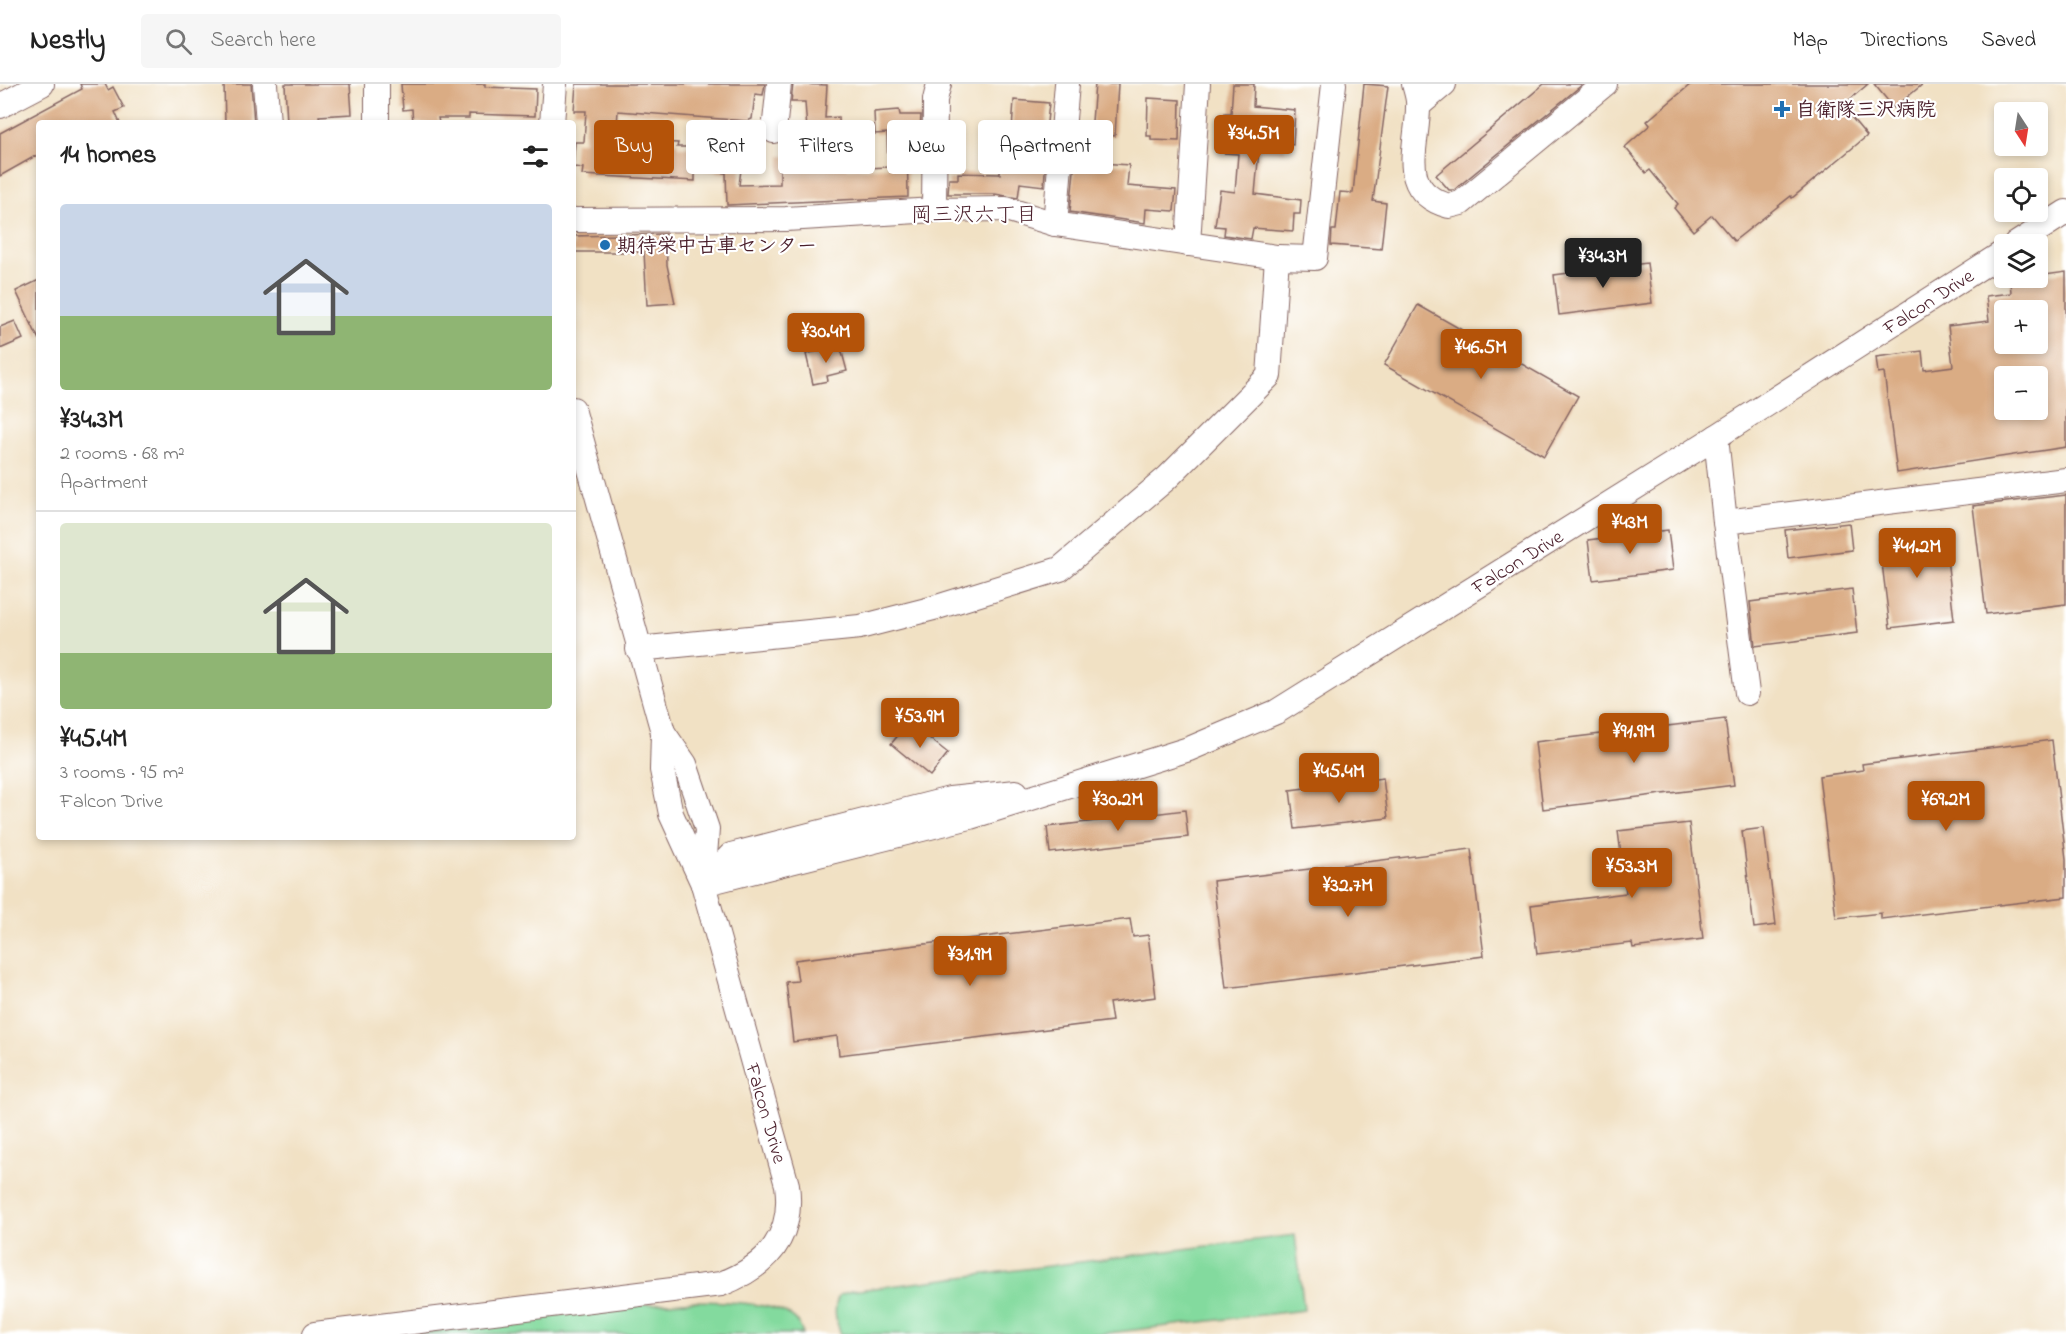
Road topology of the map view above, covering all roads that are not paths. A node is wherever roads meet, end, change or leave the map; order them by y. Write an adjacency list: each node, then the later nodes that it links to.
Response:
1 (42, 84): 13 (street)
2 (265, 84): 14 (street)
3 (377, 84): 15 (street)
4 (555, 84): 16 (street)
5 (779, 84): 17 (street)
6 (939, 84): 18 (street)
7 (1067, 84): 21 (street)
8 (1198, 84): 23 (street)
9 (1334, 84): 24 (street)
10 (1444, 84): 12 (street)
11 (1605, 84): 12 (street)
12 (1416, 95)
13 (4, 97)
14 (268, 120)
15 (377, 120)
16 (552, 120)
17 (774, 130)
18 (934, 210): 20 (street); 21 (street)
19 (2066, 212): 22 (street)
20 (576, 220)
21 (1055, 224): 23 (street)
22 (2032, 234)
23 (1188, 244): 24 (street)
24 (1277, 257): 30 (street)
25 (1994, 258): 27 (street, Falcon Drive)
26 (576, 420): 30 (street)
27 (1716, 437): 29 (street); 33 (street, Falcon Drive)
28 (2066, 480): 29 (street)
29 (1725, 522): 31 (street)
30 (638, 649): 32 (street)
31 (1747, 693)
32 (663, 732): 34 (street); 36 (street)
33 (1069, 786): 35 (street, Falcon Drive); 36 (street, Falcon Drive)
34 (707, 829): 35 (street); 36 (street)
35 (749, 850): 36 (street, Falcon Drive)
36 (703, 884): 37 (street, Falcon Drive)
37 (315, 1334)

